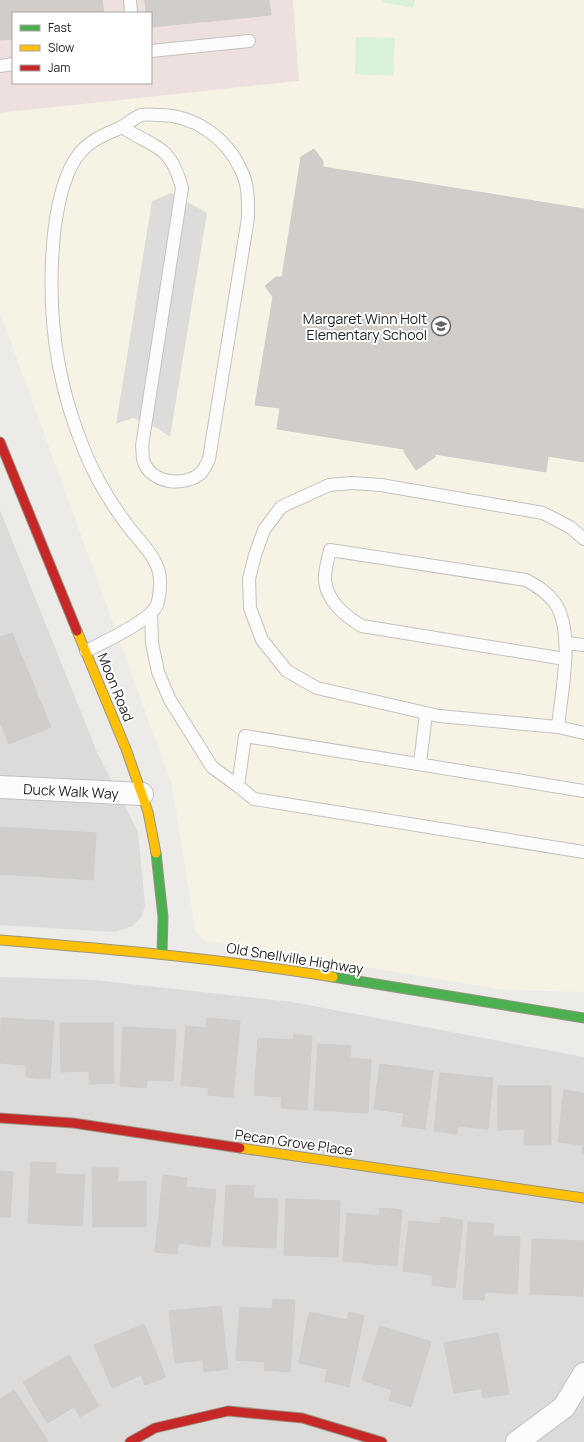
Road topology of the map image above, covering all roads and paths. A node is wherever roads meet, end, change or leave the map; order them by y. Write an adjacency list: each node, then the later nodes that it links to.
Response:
1 (130, 0): 2 (lane)
2 (131, 12)
3 (250, 41): 4 (lane)
4 (152, 51)
5 (12, 64): 6 (lane)
6 (0, 66)
7 (122, 127): 7 (lane); 10 (lane)
8 (0, 442): 13 (street, Moon Road)
9 (584, 539): 15 (lane)
10 (151, 614): 13 (lane); 19 (lane)
11 (567, 643): 12 (lane); 14 (lane); 14 (lane)
12 (584, 645)
13 (86, 651): 22 (street, Moon Road)
14 (565, 659): 16 (lane)
15 (426, 714): 16 (lane); 18 (lane)
16 (558, 727): 17 (lane)
17 (584, 733)
18 (420, 763): 19 (lane); 21 (lane)
19 (238, 786): 23 (lane)
20 (0, 787): 22 (street, Duck Walk Way)
21 (584, 791)
22 (142, 794): 25 (street, Moon Road)
23 (584, 852)
24 (0, 940): 25 (street, Old Snellville Highway)
25 (162, 954): 26 (street, Old Snellville Highway)
26 (584, 1018)
27 (0, 1118): 28 (street, Pecan Grove Place)
28 (584, 1198)
29 (584, 1374): 32 (street)
30 (130, 1442): 31 (street)
31 (382, 1442)
32 (517, 1442)

